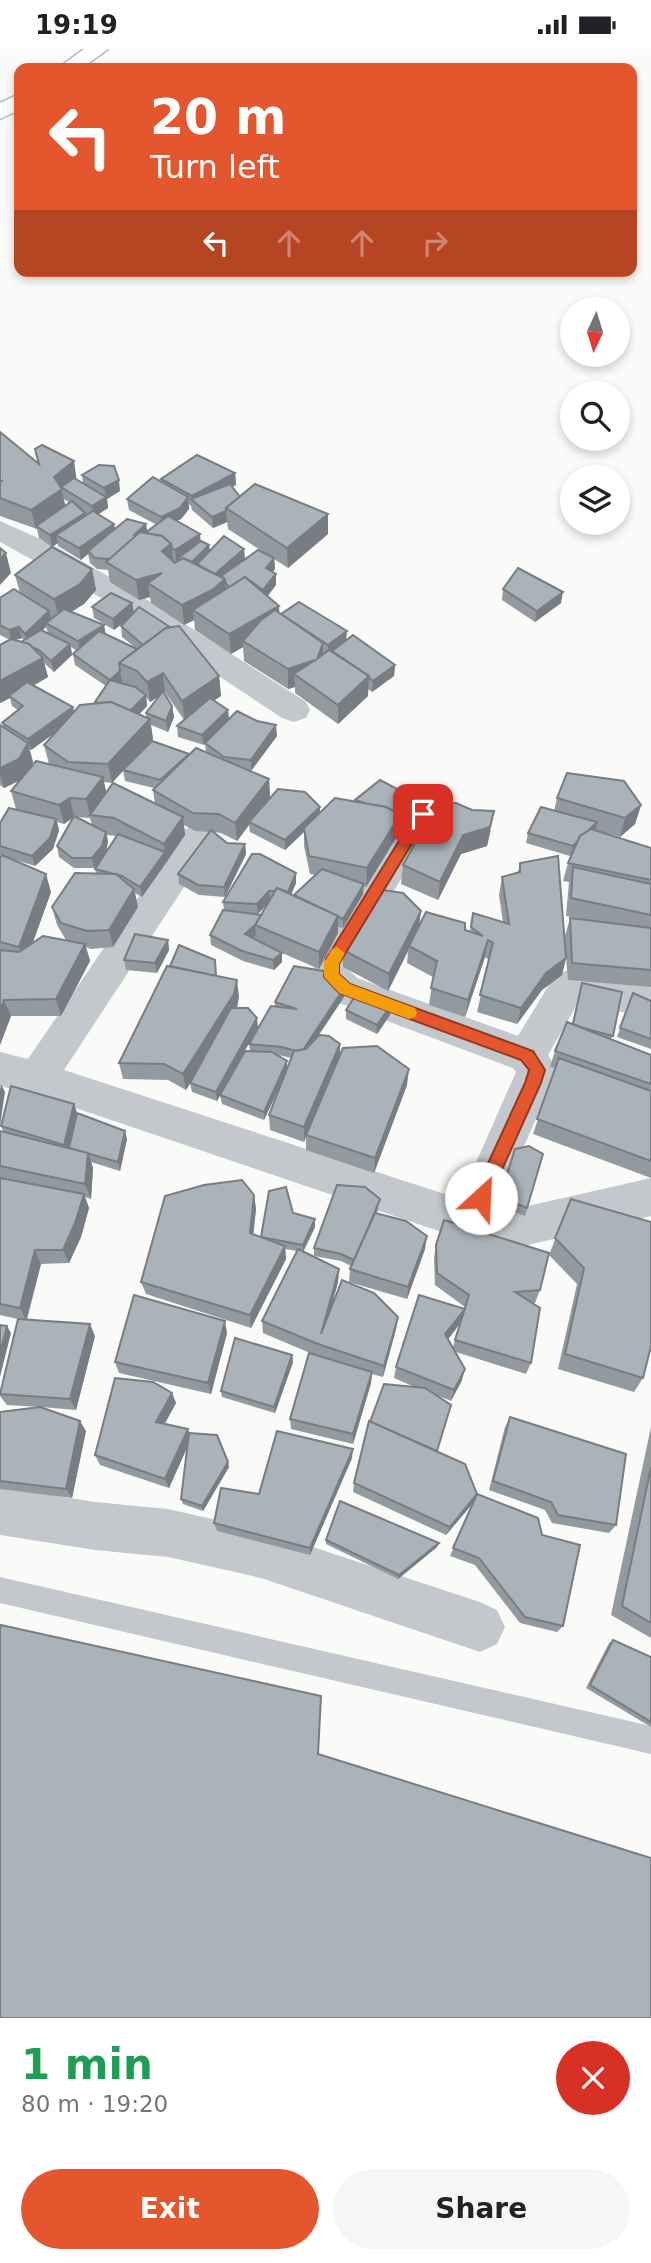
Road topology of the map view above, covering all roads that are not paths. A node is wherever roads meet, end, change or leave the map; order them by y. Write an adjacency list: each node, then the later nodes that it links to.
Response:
1 (98, 49): 2 (main road)
2 (76, 63)
3 (0, 530): 4 (street)
4 (294, 710)
5 (423, 814): 8 (street)
6 (197, 839): 9 (street)
7 (651, 1002): 8 (street)
8 (527, 1056): 11 (street)
9 (18, 1074): 11 (street)
10 (651, 1197): 11 (street)
11 (471, 1221)
12 (0, 1511): 14 (street)
13 (0, 1590): 15 (lane)
14 (480, 1627)
15 (651, 1740)

